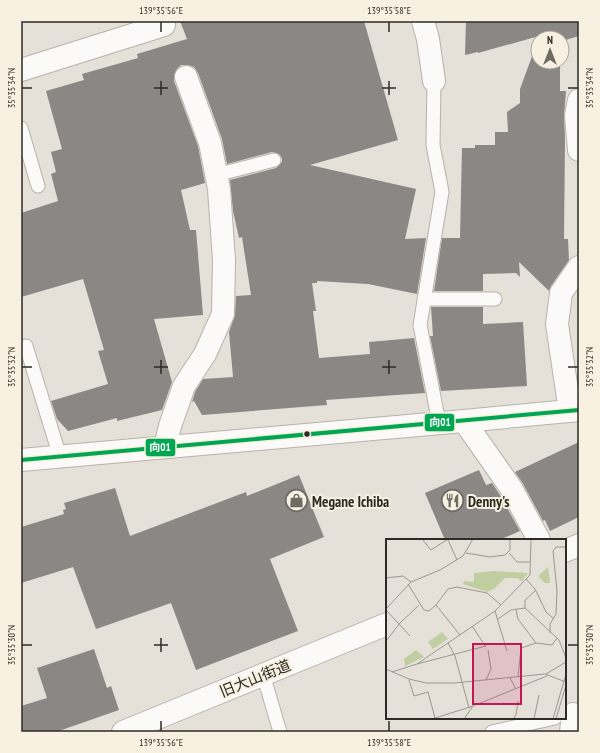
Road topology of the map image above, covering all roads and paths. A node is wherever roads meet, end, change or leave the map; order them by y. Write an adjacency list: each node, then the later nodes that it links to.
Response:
1 (423, 21): 5 (street)
2 (164, 26): 3 (street)
3 (21, 70)
4 (186, 77): 10 (street)
5 (434, 81): 13 (lane)
6 (579, 100): 8 (street)
7 (21, 128): 11 (lane)
8 (579, 150)
9 (274, 160): 10 (lane)
10 (216, 175): 19 (street)
11 (38, 186)
12 (579, 267): 16 (street)
13 (424, 299): 14 (lane); 18 (lane)
14 (495, 299)
15 (26, 346): 20 (lane)
16 (574, 410): 17 (street)
17 (464, 421): 18 (street); 22 (street)
18 (439, 423): 19 (street)
19 (165, 448): 20 (street)
20 (60, 457): 21 (street)
21 (21, 460)
22 (538, 539)
23 (579, 545): 24 (street)
24 (566, 550)
25 (386, 624): 26 (street, 旧大山街道)
26 (263, 674): 28 (street, 旧大山街道); 29 (lane)
27 (564, 719): 30 (lane)
28 (122, 732)
29 (280, 732)
30 (492, 732)

